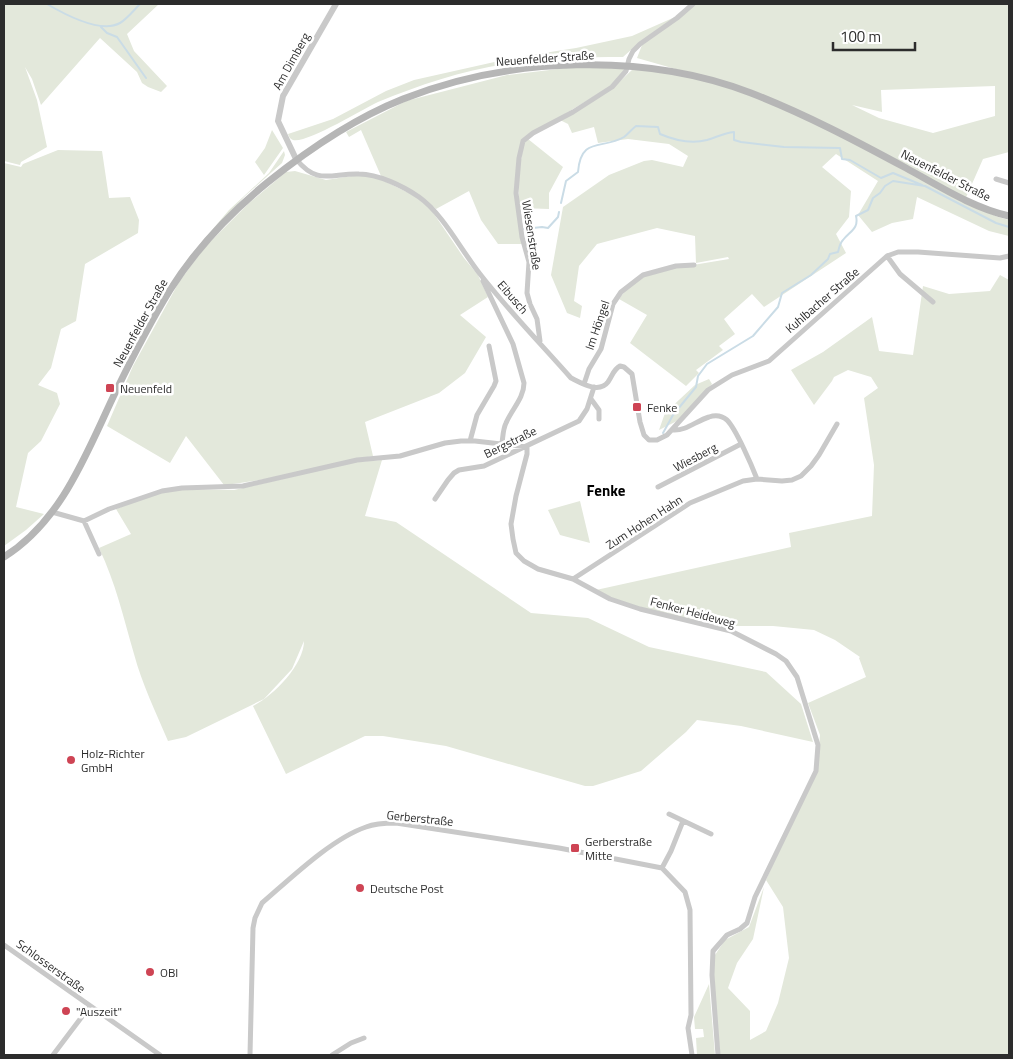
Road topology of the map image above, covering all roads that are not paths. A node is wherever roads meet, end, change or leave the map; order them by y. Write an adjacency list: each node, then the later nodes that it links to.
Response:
1 (336, 4): 4 (street, Am Dimberg)
2 (693, 4): 3 (street)
3 (628, 66): 4 (main road, Neuenfelder Straße); 7 (main road, Neuenfelder Straße); 13 (street, Wiesenstraße)
4 (296, 159): 11 (street, Eibusch); 28 (main road, Neuenfelder Straße)
5 (996, 179): 6 (street)
6 (1009, 183)
7 (1009, 216)
8 (887, 256): 9 (street); 12 (street); 20 (street, Kuhlbacher Straße)
9 (1009, 256)
10 (694, 265): 15 (street, Im Höngel)
11 (483, 278): 13 (street, Eibusch); 22 (street)
12 (933, 302)
13 (540, 342): 15 (street, Eibusch)
14 (489, 346): 21 (street)
15 (584, 384): 16 (street, Eibusch)
16 (594, 387): 17 (street, Bergstraße); 20 (street)
17 (591, 399): 18 (street); 24 (street, Bergstraße)
18 (599, 419)
19 (837, 424): 25 (street, Zum Hohen Hahn)
20 (673, 430): 23 (street)
21 (470, 441): 22 (street); 29 (street)
22 (502, 443): 24 (street)
23 (741, 444): 25 (street); 26 (street, Wiesberg)
24 (527, 447): 27 (street, Bergstraße); 32 (street, Fenker Heideweg)
25 (756, 479): 32 (street, Zum Hohen Hahn)
26 (658, 488)
27 (435, 499)
28 (52, 512): 29 (street); 31 (main road, Neuenfelder Straße)
29 (84, 521): 30 (street)
30 (100, 554)
31 (4, 557)
32 (573, 579): 45 (street, Fenker Heideweg)
33 (669, 814): 34 (street)
34 (683, 821): 35 (street); 36 (street)
35 (711, 834)
36 (662, 868): 42 (street, Gerberstraße); 44 (street)
37 (4, 945): 38 (street, Schlosserstraße)
38 (90, 1006): 40 (street); 41 (street, Schlosserstraße)
39 (364, 1038): 43 (street)
40 (53, 1055)
41 (160, 1055)
42 (250, 1055)
43 (332, 1055)
44 (692, 1055)
45 (718, 1055)

